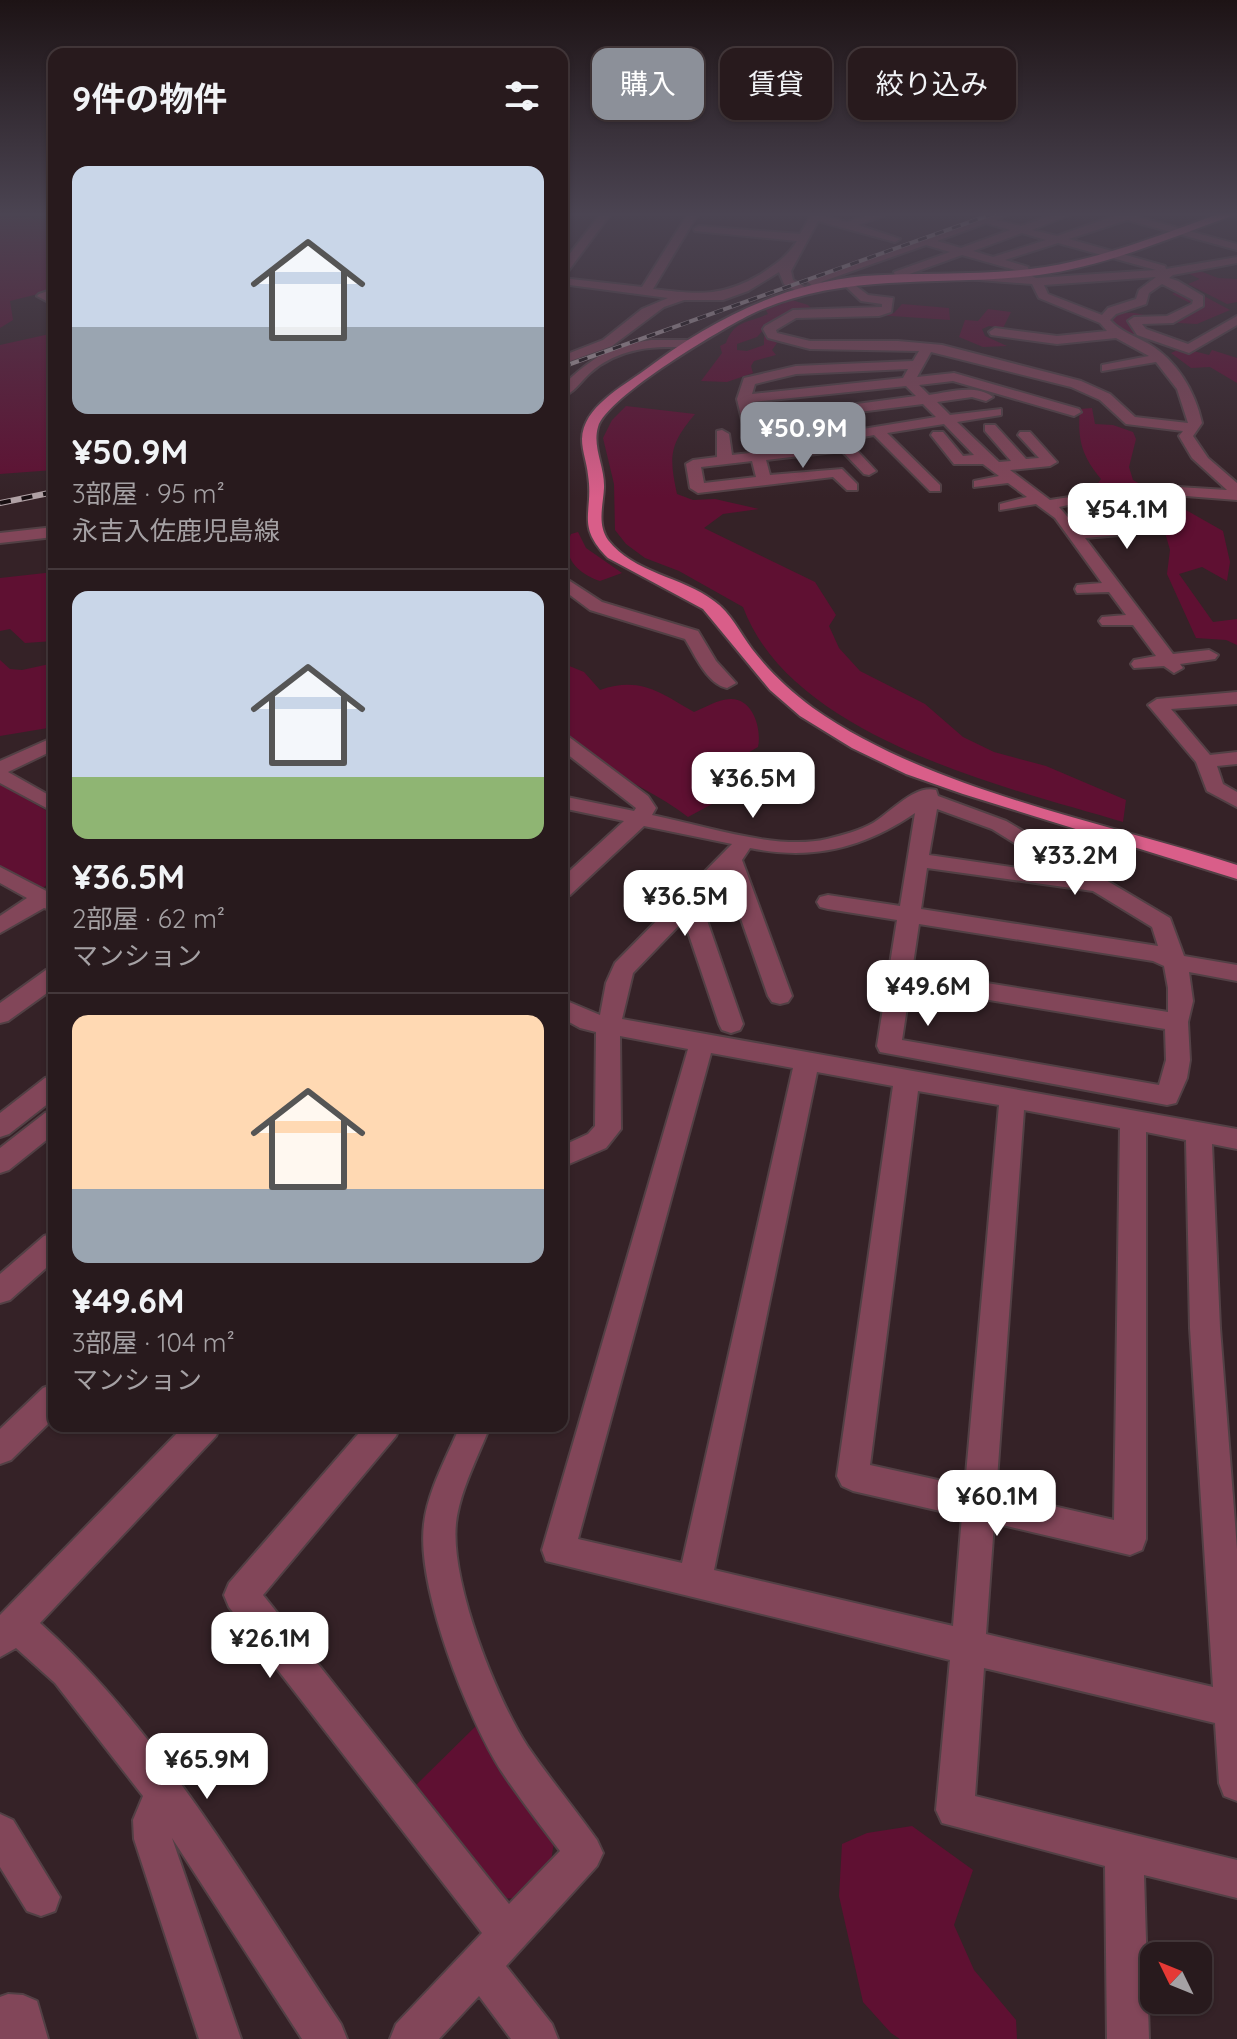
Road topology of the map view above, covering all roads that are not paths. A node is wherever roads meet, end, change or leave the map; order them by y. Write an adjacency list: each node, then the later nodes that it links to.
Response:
1 (651, 307): 15 (street)
2 (758, 307): 13 (main road)
3 (887, 307): 10 (street)
4 (1071, 307): 7 (street)
5 (1124, 307): 7 (street)
6 (1195, 307): 8 (street)
7 (1104, 320): 12 (street)
8 (1237, 320)
9 (848, 324): 10 (street)
10 (773, 325): 14 (street)
11 (995, 332): 12 (street)
12 (1115, 334): 16 (street)
13 (690, 344): 22 (street); 78 (main road)
14 (927, 348): 18 (street); 31 (street)
15 (568, 357)
16 (1159, 358): 19 (street); 31 (street)
17 (794, 365): 18 (street); 20 (street); 23 (street)
18 (918, 365): 21 (street)
19 (1107, 368)
20 (779, 369)
21 (908, 381): 23 (street); 24 (street); 27 (street)
22 (568, 387)
23 (744, 399): 38 (street)
24 (926, 399): 25 (street); 28 (street); 29 (street)
25 (827, 412)
26 (996, 412): 29 (street)
27 (1074, 412)
28 (1041, 415)
29 (948, 419): 33 (street); 40 (street)
30 (855, 422): 37 (street)
31 (1189, 427): 49 (street)
32 (990, 428): 41 (street)
33 (876, 430): 37 (street); 47 (street)
34 (722, 434): 39 (street)
35 (938, 435): 40 (street)
36 (1025, 435): 41 (street)
37 (841, 441): 38 (street); 42 (street)
38 (757, 456): 39 (street); 44 (street)
39 (725, 460): 44 (street)
40 (990, 463): 41 (street); 43 (street)
41 (1022, 464)
42 (869, 471)
43 (1011, 478): 45 (street); 51 (street)
44 (764, 480): 46 (street)
45 (979, 484)
46 (852, 487)
47 (935, 488)
48 (1178, 492): 49 (street)
49 (1237, 493)
50 (1091, 496): 51 (street)
51 (1044, 502): 52 (street); 55 (street)
52 (1005, 507)
53 (1119, 522): 55 (street)
54 (1041, 527): 55 (street)
55 (1072, 530): 59 (street)
56 (48, 533): 57 (street)
57 (0, 538)
58 (1068, 560): 59 (street)
59 (1094, 561): 60 (street); 63 (street)
60 (1123, 562)
61 (568, 585): 70 (street)
62 (1083, 589): 63 (street)
63 (1117, 592): 64 (street); 65 (street)
64 (1146, 596)
65 (1138, 619): 66 (street); 69 (street)
66 (1108, 621)
67 (1209, 655): 69 (street)
68 (1140, 664): 69 (street)
69 (1171, 665)
70 (727, 683)
71 (1237, 698): 75 (street)
72 (568, 745): 83 (street)
73 (48, 746): 76 (street)
74 (1237, 758): 75 (street)
75 (1205, 761): 79 (street)
76 (0, 768)
77 (0, 775): 80 (street)
78 (942, 781): 82 (street); 86 (main road)
79 (1237, 801)
80 (48, 803)
81 (568, 803): 83 (street)
82 (922, 804): 84 (street); 85 (street); 89 (street)
83 (640, 818): 84 (street); 88 (street)
84 (738, 850): 91 (street); 99 (street)
85 (918, 860): 89 (street); 93 (street)
86 (1237, 872)
87 (0, 874): 90 (street)
88 (568, 884)
89 (1102, 887): 95 (street)
90 (48, 901): 94 (street)
91 (689, 901): 103 (street); 104 (street)
92 (828, 902): 93 (street)
93 (909, 915): 95 (street); 97 (street)
94 (0, 926)
95 (1174, 962): 96 (street); 102 (street)
96 (1237, 973)
97 (900, 977): 102 (street); 102 (street)
98 (48, 980): 101 (street)
99 (780, 996)
100 (568, 1010): 104 (street)
101 (0, 1015)
102 (1176, 1022)
103 (731, 1024)
104 (608, 1025): 105 (street); 115 (street)
105 (702, 1041): 106 (street); 125 (street)
106 (807, 1060): 107 (street); 125 (street)
107 (907, 1078): 109 (street); 124 (street)
108 (48, 1089): 110 (street)
109 (1012, 1098): 111 (street); 124 (street)
110 (4, 1117)
111 (1133, 1120): 113 (street); 124 (street)
112 (48, 1125): 116 (street)
113 (1199, 1133): 114 (street); 128 (street)
114 (1237, 1139)
115 (568, 1154)
116 (0, 1163)
117 (48, 1249): 118 (street)
118 (0, 1291)
119 (48, 1404): 123 (street)
120 (199, 1432): 126 (street)
121 (380, 1432): 135 (street)
122 (473, 1432): 135 (street)
123 (0, 1450)
124 (981, 1507): 127 (street)
125 (695, 1580): 127 (street)
126 (8, 1632): 130 (street)
127 (969, 1645): 128 (street); 132 (street)
128 (1231, 1709): 129 (street)
129 (1237, 1783)
130 (166, 1796): 139 (street); 140 (street)
131 (0, 1833): 134 (street)
132 (1124, 1852): 133 (street); 143 (street)
133 (1237, 1879)
134 (41, 1897)
135 (508, 1934): 136 (street)
136 (480, 1965): 141 (street); 142 (street)
137 (0, 2020): 138 (street)
138 (27, 2039)
139 (220, 2039)
140 (326, 2039)
141 (411, 2039)
142 (537, 2039)
143 (1128, 2039)

